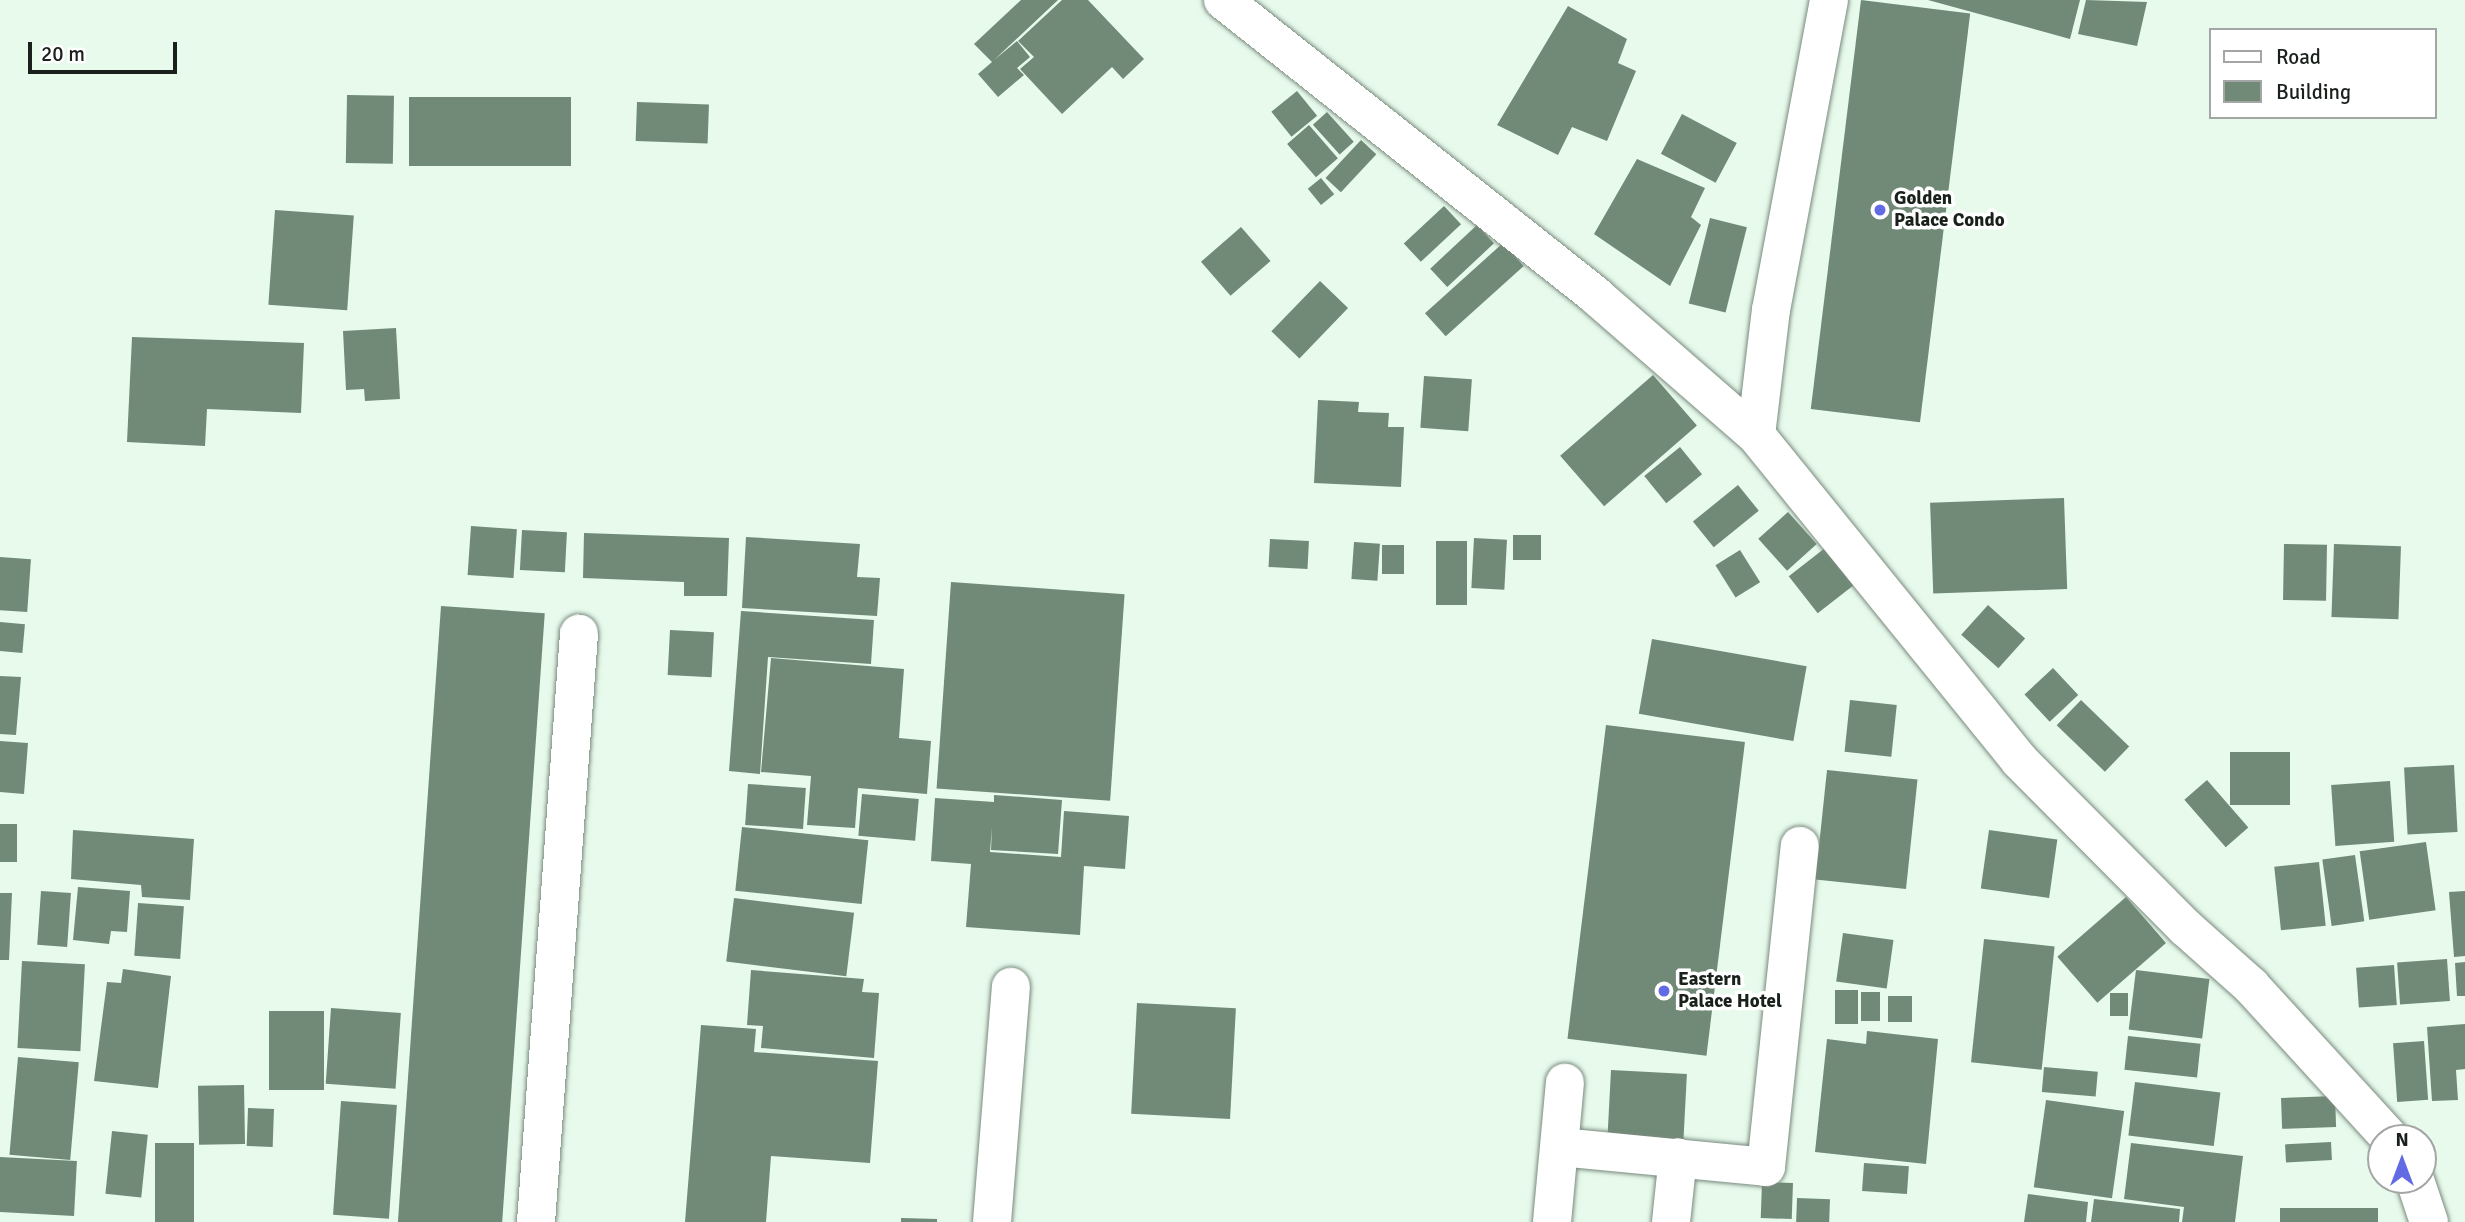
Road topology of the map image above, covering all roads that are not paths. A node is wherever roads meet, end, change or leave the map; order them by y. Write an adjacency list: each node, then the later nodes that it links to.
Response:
1 (1223, 0): 3 (street)
2 (1829, 0): 3 (street)
3 (1756, 435): 8 (street)
4 (579, 634): 12 (street)
5 (1800, 846): 10 (street)
6 (1011, 987): 13 (street)
7 (1565, 1083): 9 (street)
8 (2381, 1124)
9 (1560, 1147): 10 (street); 14 (street)
10 (1678, 1157): 15 (street)
11 (2420, 1194): 16 (street)
12 (536, 1222)
13 (992, 1222)
14 (1552, 1222)
15 (1671, 1222)
16 (2429, 1222)

